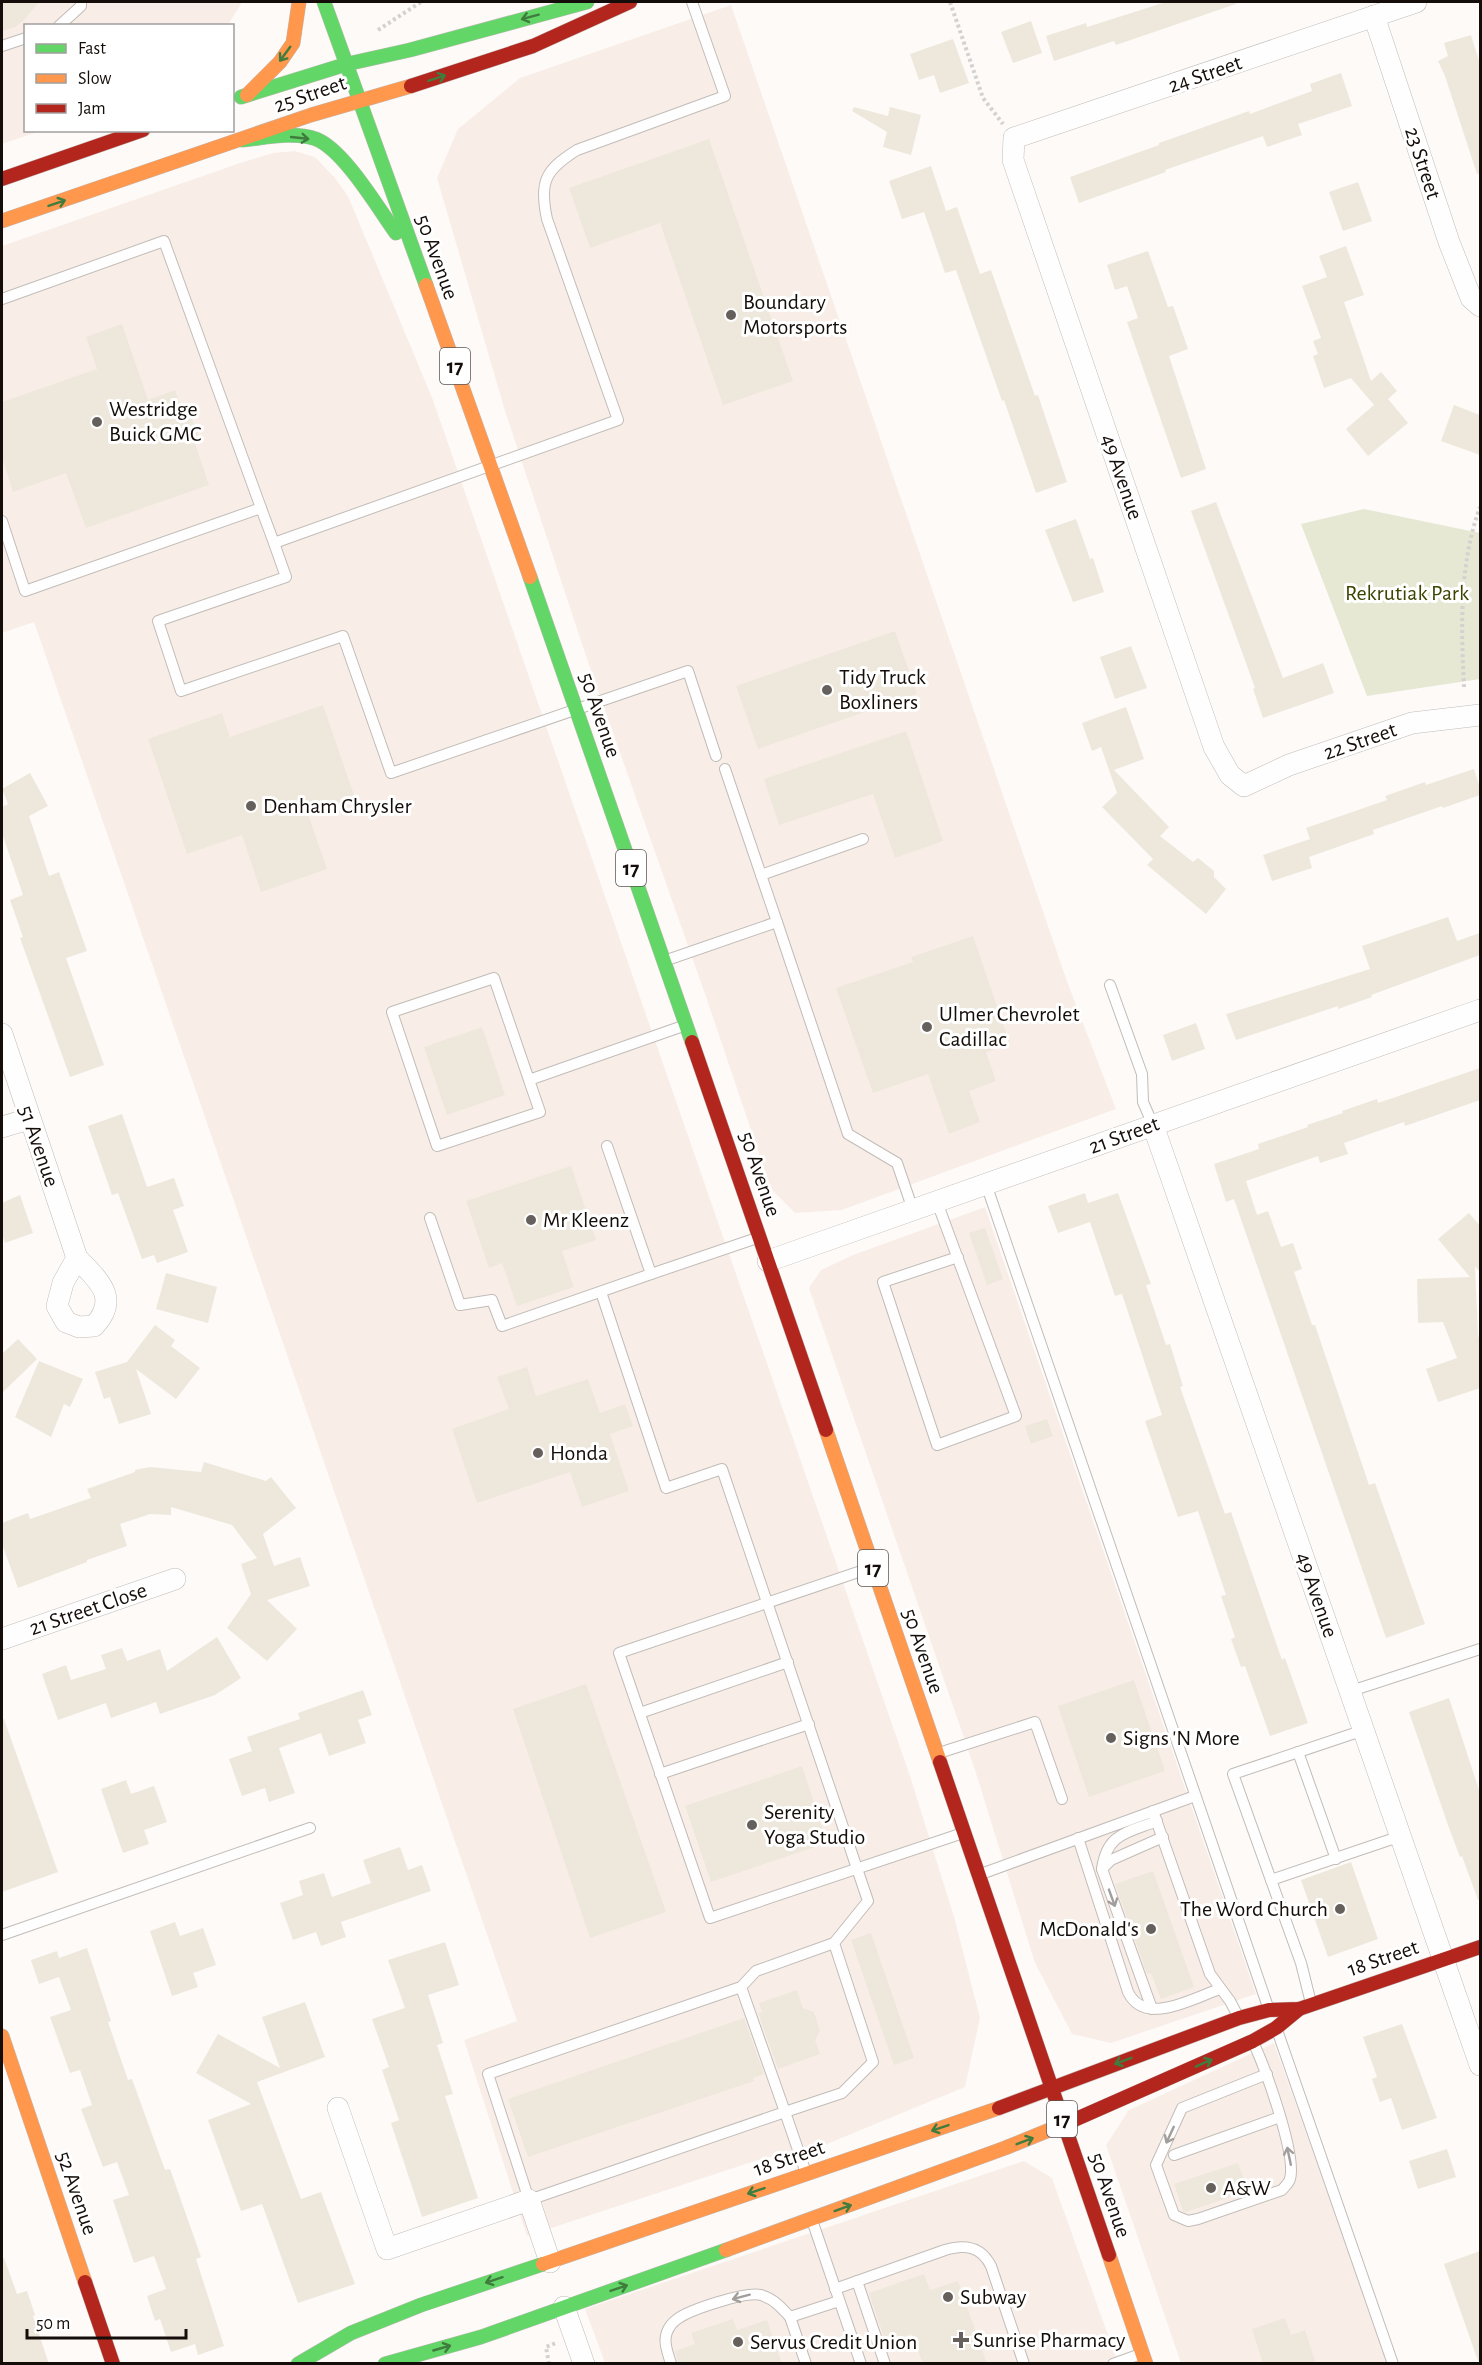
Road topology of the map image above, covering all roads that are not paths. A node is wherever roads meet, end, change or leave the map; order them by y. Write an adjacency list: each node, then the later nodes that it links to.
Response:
1 (81, 2): 9 (lane)
2 (299, 2): 13 (main road, one-way to 13)
3 (324, 2): 12 (main road, 50 Avenue / 17)
4 (587, 2): 12 (main road, 25 Street, one-way to 12)
5 (630, 2): 15 (main road, 25 Street, one-way to 5)
6 (692, 2): 24 (lane)
7 (1416, 2): 8 (street, 24 Street)
8 (1374, 16): 18 (street, 24 Street); 23 (street, 23 Street)
9 (61, 24)
10 (24, 39): 11 (lane)
11 (2, 46)
12 (347, 64): 13 (main road, 25 Street); 15 (main road, 50 Avenue / 17)
13 (247, 95): 14 (main road, 25 Street)
14 (234, 99)
15 (359, 100): 17 (main road, 25 Street); 21 (main road, 50 Avenue / 17)
16 (137, 132): 19 (main road)
17 (242, 140): 20 (main road, 25 Street, one-way to 17); 21 (main road, one-way to 21)
18 (1013, 160): 32 (street, 49 Avenue)
19 (2, 179)
20 (2, 221)
21 (415, 257): 24 (main road, 50 Avenue / 17)
22 (2, 298): 25 (lane)
23 (1480, 306)
24 (491, 465): 27 (lane); 28 (main road, 50 Avenue / 17)
25 (261, 508): 26 (lane); 27 (lane)
26 (2, 521)
27 (274, 543): 28 (lane)
28 (576, 711): 30 (lane); 36 (main road, 50 Avenue / 17)
29 (1480, 715): 32 (street, 22 Street)
30 (716, 756)
31 (725, 769): 34 (lane)
32 (1244, 786)
33 (863, 839): 34 (lane)
34 (761, 875): 35 (lane)
35 (777, 922): 36 (lane); 48 (lane)
36 (664, 961): 39 (main road, 50 Avenue / 17)
37 (1110, 985): 43 (lane)
38 (1480, 1010): 43 (street, 21 Street)
39 (686, 1025): 41 (lane); 50 (main road, 50 Avenue / 17)
40 (2, 1034): 42 (street, 51 Avenue)
41 (529, 1080): 41 (lane)
42 (29, 1119): 44 (street); 52 (street, 51 Avenue)
43 (1153, 1125): 46 (street, 21 Street); 62 (street, 49 Avenue)
44 (2, 1127)
45 (607, 1146): 54 (lane)
46 (986, 1184): 47 (street, 21 Street); 69 (lane)
47 (937, 1202): 48 (street, 21 Street); 51 (lane)
48 (913, 1210): 53 (street, 21 Street)
49 (430, 1218): 55 (lane)
50 (760, 1237): 53 (main road, 50 Avenue / 17); 54 (lane)
51 (958, 1257): 51 (lane)
52 (77, 1258)
53 (768, 1261): 56 (main road, 50 Avenue / 17)
54 (651, 1274): 55 (lane)
55 (601, 1292): 58 (lane)
56 (872, 1567): 58 (lane); 67 (main road, 50 Avenue / 17)
57 (175, 1579): 59 (street, 21 Street Close)
58 (768, 1602): 61 (lane); 63 (lane)
59 (2, 1639)
60 (1480, 1649): 62 (lane)
61 (788, 1662): 63 (lane); 64 (lane)
62 (1351, 1691): 65 (street, 49 Avenue)
63 (640, 1713): 68 (lane)
64 (809, 1724): 68 (lane); 78 (lane)
65 (1364, 1730): 66 (lane); 74 (street, 49 Avenue)
66 (1298, 1752): 77 (lane); 81 (lane)
67 (936, 1754): 70 (lane); 73 (main road, 50 Avenue / 17)
68 (660, 1774): 78 (lane)
69 (1195, 1796): 71 (lane); 90 (lane)
70 (1062, 1799)
71 (1155, 1816): 75 (lane); 76 (lane); 79 (lane)
72 (310, 1828): 82 (lane)
73 (963, 1833): 78 (lane); 80 (main road, 50 Avenue / 17)
74 (1401, 1836): 77 (lane); 85 (street, 49 Avenue)
75 (1163, 1837): 79 (lane); 87 (lane)
76 (1078, 1838): 80 (lane); 89 (lane)
77 (1336, 1859): 81 (lane)
78 (857, 1869): 83 (lane)
79 (1102, 1869): 89 (lane, one-way to 89)
80 (977, 1875): 96 (main road, 50 Avenue / 17)
81 (1272, 1880): 88 (lane)
82 (2, 1935)
83 (834, 1943): 86 (lane); 98 (lane)
84 (1480, 1947): 85 (main road, 18 Street)
85 (1444, 1959): 88 (main road, 18 Street); 94 (street, 49 Avenue)
86 (741, 1987): 98 (lane); 103 (lane)
87 (1220, 1989): 89 (lane); 92 (lane)
88 (1305, 2007): 90 (main road, 18 Street); 91 (main road, 18 Street)
89 (1152, 2009)
90 (1269, 2010): 91 (lane); 92 (main road, 18 Street)
91 (1276, 2028): 92 (main road, 18 Street); 122 (lane)
92 (1246, 2029): 95 (lane); 96 (main road, 18 Street, one-way to 96); 100 (main road, 18 Street, one-way to 92)
93 (2, 2036): 112 (main road, 52 Avenue)
94 (1480, 2065)
95 (1267, 2074): 99 (lane); 99 (lane, one-way to 99)
96 (1051, 2087): 100 (main road, 50 Avenue / 17); 102 (main road, 18 Street, one-way to 102)
97 (338, 2108): 103 (street)
98 (785, 2112): 102 (lane); 103 (lane)
99 (1280, 2117): 101 (lane)
100 (1064, 2126): 104 (main road, 18 Street, one-way to 100); 111 (main road, 50 Avenue / 17)
101 (1174, 2155)
102 (807, 2174): 105 (main road, 18 Street, one-way to 105)
103 (529, 2200): 105 (street)
104 (812, 2220): 107 (lane); 108 (main road, 18 Street, one-way to 104)
105 (552, 2268): 113 (main road, 18 Street, one-way to 113)
106 (857, 2281): 107 (lane); 119 (lane); 120 (lane)
107 (835, 2289): 109 (lane)
108 (562, 2301): 114 (main road, 18 Street, one-way to 108); 115 (street)
109 (839, 2301): 110 (lane); 118 (lane)
110 (790, 2317): 116 (lane, one-way to 116); 117 (lane)
111 (1145, 2358): 121 (lane)
112 (113, 2364)
113 (298, 2364)
114 (385, 2364)
115 (584, 2364)
116 (671, 2364)
117 (806, 2364)
118 (861, 2364)
119 (885, 2364)
120 (1024, 2364)
121 (1113, 2364)
122 (1393, 2364)

